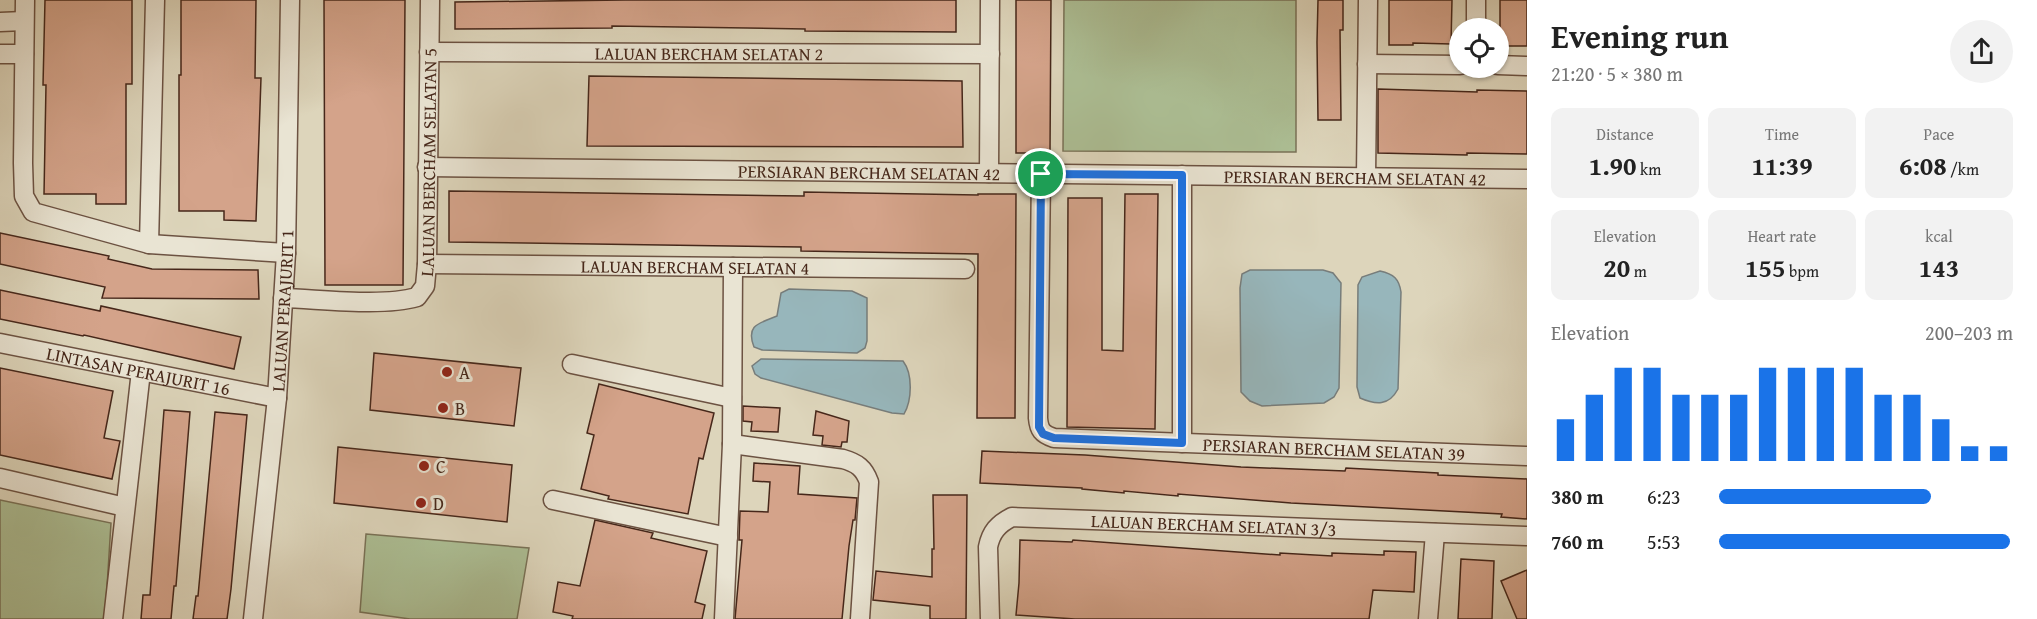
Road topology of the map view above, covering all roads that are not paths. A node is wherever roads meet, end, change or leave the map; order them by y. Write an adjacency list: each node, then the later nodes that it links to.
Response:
1 (24, 0): 9 (street)
2 (155, 0): 25 (street)
3 (290, 0): 26 (street, LALUAN PERAJURIT 1)
4 (430, 0): 11 (street, LALUAN BERCHAM SELATAN 5)
5 (990, 0): 14 (street)
6 (1368, 0): 15 (street)
7 (1476, 0): 8 (street)
8 (1476, 18)
9 (24, 21): 10 (street); 13 (street)
10 (0, 22)
11 (429, 52): 14 (street, LALUAN BERCHAM SELATAN 2); 19 (street, LALUAN BERCHAM SELATAN 5)
12 (0, 54): 13 (street)
13 (24, 54): 25 (street)
14 (990, 54): 20 (street)
15 (1367, 64): 16 (street); 23 (street)
16 (1449, 65)
17 (1509, 65): 18 (street)
18 (1527, 66)
19 (428, 167): 20 (street, PERSIARAN BERCHAM SELATAN 42); 27 (street, LALUAN BERCHAM SELATAN 5)
20 (989, 173): 21 (street, PERSIARAN BERCHAM SELATAN 42)
21 (1041, 174): 22 (street, PERSIARAN BERCHAM SELATAN 42); 36 (street, PERSIARAN BERCHAM SELATAN 39)
22 (1182, 175): 23 (street, PERSIARAN BERCHAM SELATAN 42); 36 (street)
23 (1366, 177): 24 (street, PERSIARAN BERCHAM SELATAN 42)
24 (1527, 179)
25 (149, 244): 26 (street)
26 (286, 253): 30 (street, LALUAN PERAJURIT 1)
27 (427, 264): 28 (street, LALUAN BERCHAM SELATAN 4); 30 (street, LALUAN BERCHAM SELATAN 5)
28 (733, 267): 29 (street, LALUAN BERCHAM SELATAN 4); 35 (street)
29 (965, 270)
30 (283, 298): 34 (street, LALUAN PERAJURIT 1)
31 (0, 343): 33 (street, LINTASAN PERAJURIT 16)
32 (572, 364): 35 (street)
33 (141, 371): 34 (street, LINTASAN PERAJURIT 16); 41 (street)
34 (277, 398): 46 (street, LALUAN PERAJURIT 1)
35 (732, 398): 37 (street)
36 (1182, 443): 38 (street, PERSIARAN BERCHAM SELATAN 39)
37 (732, 444): 44 (street); 48 (street)
38 (1527, 456)
39 (0, 478): 41 (street)
40 (554, 500): 44 (street)
41 (125, 507): 45 (street)
42 (1435, 533): 43 (street, LALUAN BERCHAM SELATAN 3/3); 49 (street, LALUAN BERCHAM SELATAN 3/3); 50 (street)
43 (1527, 536)
44 (728, 537): 47 (street)
45 (113, 619)
46 (254, 619)
47 (724, 619)
48 (860, 619)
49 (990, 619)
50 (1428, 619)

